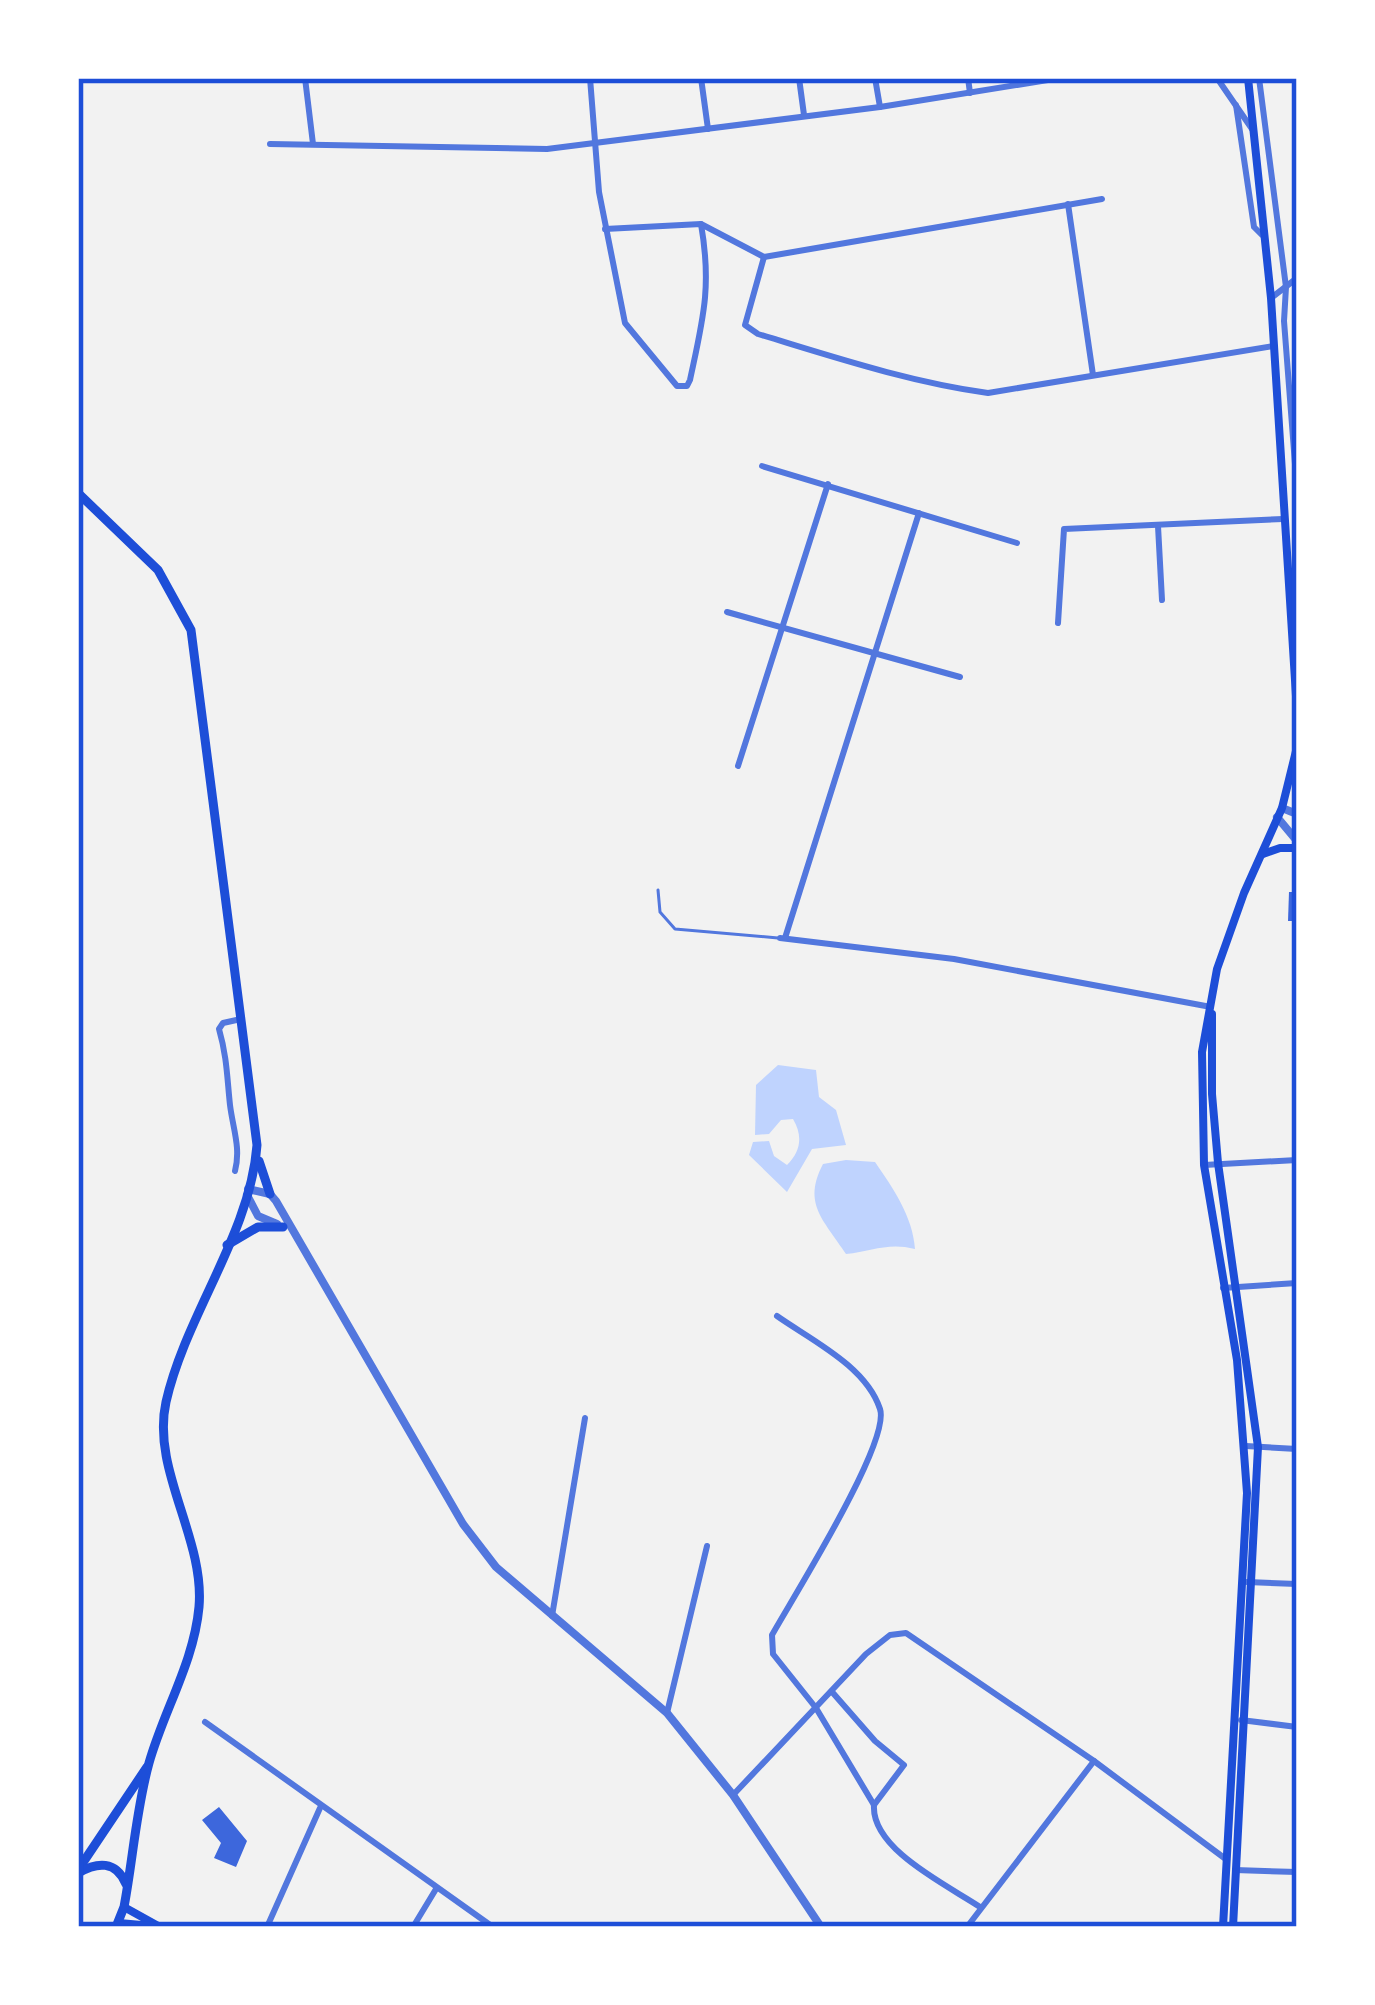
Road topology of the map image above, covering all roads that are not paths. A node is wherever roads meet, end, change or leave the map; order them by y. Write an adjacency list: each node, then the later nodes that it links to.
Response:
1 (305, 78): 18 (street)
2 (590, 78): 19 (street)
3 (700, 78): 15 (street)
4 (799, 78): 14 (street)
5 (875, 78): 13 (street)
6 (968, 78): 11 (street)
7 (1060, 78): 11 (street)
8 (1217, 78): 12 (street)
9 (1248, 78): 16 (main road)
10 (1259, 78): 27 (street)
11 (970, 93): 13 (street)
12 (1236, 105): 16 (street); 24 (street)
13 (880, 107): 14 (street)
14 (804, 115): 15 (street)
15 (708, 129): 19 (street)
16 (1252, 129): 24 (main road)
17 (270, 143): 18 (street)
18 (313, 144): 19 (street)
19 (594, 144): 23 (street)
20 (1102, 200): 21 (street)
21 (1067, 204): 25 (street); 30 (street)
22 (700, 224): 23 (street); 23 (street); 25 (street)
23 (604, 229)
24 (1265, 238): 28 (main road)
25 (764, 257): 30 (street)
26 (1297, 278): 27 (street)
27 (1286, 287): 28 (street); 33 (street)
28 (1271, 298): 29 (main road)
29 (1274, 346): 30 (street); 36 (main road)
30 (1093, 375)
31 (762, 466): 32 (street)
32 (828, 484): 37 (street); 44 (street)
33 (1297, 490)
34 (78, 494): 58 (main road)
35 (1297, 505): 36 (street)
36 (1283, 507): 38 (main road)
37 (919, 513): 40 (street); 45 (street)
38 (1283, 519): 39 (street); 47 (main road)
39 (1158, 526): 41 (street); 43 (street)
40 (1017, 543)
41 (1162, 600)
42 (727, 612): 44 (street)
43 (1058, 622)
44 (783, 628): 45 (street); 49 (street)
45 (873, 654): 46 (street); 56 (street)
46 (960, 677)
47 (1297, 712)
48 (1297, 747): 50 (main road)
49 (738, 766)
50 (1293, 783): 51 (main road)
51 (1280, 812): 52 (street); 53 (street); 54 (main road)
52 (1297, 814)
53 (1297, 844): 54 (main road)
54 (1262, 854): 57 (main road)
55 (658, 890): 56 (lane)
56 (783, 938): 57 (street)
57 (1211, 1006): 64 (main road); 65 (main road)
58 (242, 1018): 59 (main road); 60 (street)
59 (248, 1059): 60 (street); 62 (main road)
60 (230, 1065): 61 (street)
61 (237, 1142): 62 (street); 66 (street)
62 (257, 1147): 67 (main road); 68 (main road)
63 (1297, 1160): 64 (street)
64 (1218, 1163): 65 (street); 72 (main road)
65 (1204, 1165): 73 (main road)
66 (235, 1171)
67 (247, 1191): 68 (street); 69 (street); 70 (main road)
68 (270, 1194): 69 (street)
69 (287, 1229): 70 (main road); 83 (street)
70 (227, 1245): 92 (main road)
71 (1297, 1283): 72 (street)
72 (1236, 1287): 73 (street); 77 (main road)
73 (1223, 1288): 76 (main road)
74 (777, 1316): 85 (street)
75 (585, 1418): 83 (street)
76 (1246, 1446): 77 (street); 80 (main road)
77 (1258, 1447): 78 (street); 81 (main road)
78 (1297, 1449)
79 (707, 1546): 86 (street)
80 (1241, 1581): 81 (street); 87 (main road)
81 (1252, 1582): 82 (street); 88 (main road)
82 (1297, 1584)
83 (552, 1616): 86 (street)
84 (832, 1691): 85 (street); 91 (street); 94 (street)
85 (816, 1708): 93 (street); 94 (street)
86 (667, 1713): 93 (street)
87 (1233, 1718): 88 (street); 96 (main road)
88 (1245, 1721): 90 (street); 97 (main road)
89 (205, 1722): 95 (street)
90 (1297, 1726)
91 (1094, 1761): 96 (street); 103 (street)
92 (149, 1763): 98 (main road); 101 (main road)
93 (733, 1795): 109 (street)
94 (874, 1805): 103 (street)
95 (320, 1808): 100 (street); 106 (street)
96 (1226, 1858): 97 (street); 111 (main road)
97 (1235, 1870): 99 (street); 112 (main road)
98 (78, 1872): 101 (main road)
99 (1297, 1872)
100 (437, 1888): 107 (street); 108 (street)
101 (128, 1889): 102 (main road)
102 (124, 1906): 104 (main road); 105 (main road)
103 (980, 1907): 110 (street)
104 (117, 1925): 105 (main road)
105 (159, 1927)
106 (267, 1927)
107 (413, 1927)
108 (493, 1927)
109 (821, 1927)
110 (967, 1927)
111 (1223, 1927)
112 (1233, 1927)

